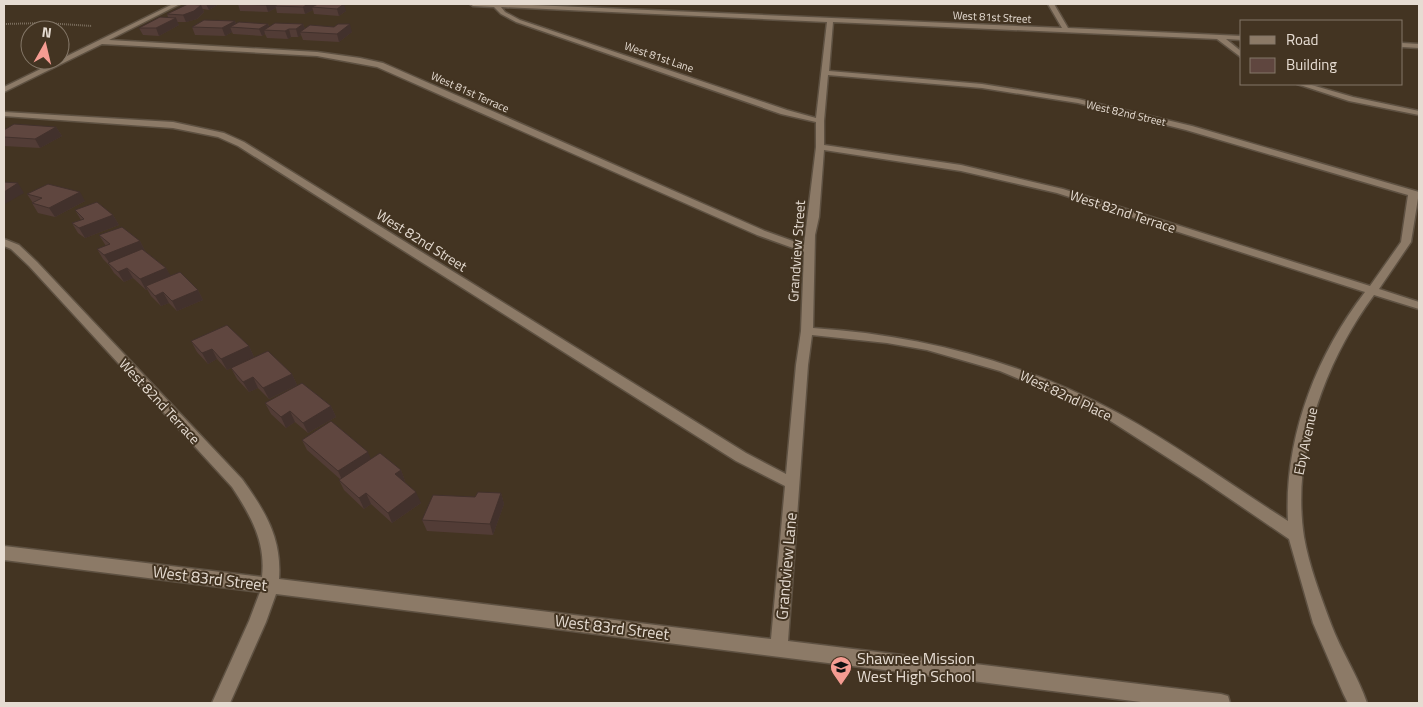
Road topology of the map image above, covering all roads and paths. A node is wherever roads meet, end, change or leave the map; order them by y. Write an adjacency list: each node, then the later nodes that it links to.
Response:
1 (176, 4): 14 (street)
2 (472, 4): 4 (street, West 81st Street)
3 (1051, 4): 11 (street)
4 (496, 5): 5 (street, West 81st Street); 23 (street, West 81st Lane)
5 (580, 6): 7 (street, West 81st Street)
6 (749, 6): 7 (street)
7 (744, 16): 8 (street, West 81st Street)
8 (830, 20): 11 (street, West 81st Street); 18 (street, Grandview Street)
9 (4, 24): 10 (path)
10 (92, 26)
11 (1066, 30): 12 (street, West 81st Street)
12 (1219, 37): 13 (street, West 81st Street); 17 (street)
13 (1240, 38)
14 (100, 42): 20 (street); 27 (street, West 81st Terrace)
15 (1403, 45): 16 (street)
16 (1419, 46)
17 (1240, 54)
18 (825, 73): 23 (street, Grandview Street); 25 (street, West 82nd Street)
19 (1304, 85): 21 (street)
20 (4, 90)
21 (1419, 113)
22 (4, 114): 31 (street, West 82nd Street)
23 (820, 122): 24 (street, Grandview Street)
24 (820, 147): 27 (street, Grandview Street); 28 (street, West 82nd Terrace)
25 (1416, 194): 28 (street, Eby Avenue)
26 (4, 242): 34 (street, West 82nd Terrace)
27 (810, 250): 30 (street, Grandview Street)
28 (1372, 291): 29 (street, West 82nd Terrace); 32 (street, Eby Avenue)
29 (1419, 306)
30 (807, 331): 31 (street, Grandview Street); 32 (street, West 82nd Place)
31 (793, 484): 35 (street, Grandview Lane)
32 (1296, 535): 38 (street, Eby Avenue)
33 (4, 552): 34 (street, West 83rd Street)
34 (270, 585): 35 (street, West 83rd Street); 36 (street)
35 (779, 648): 37 (street, West 83rd Street)
36 (221, 703)
37 (1221, 703)
38 (1358, 703)

